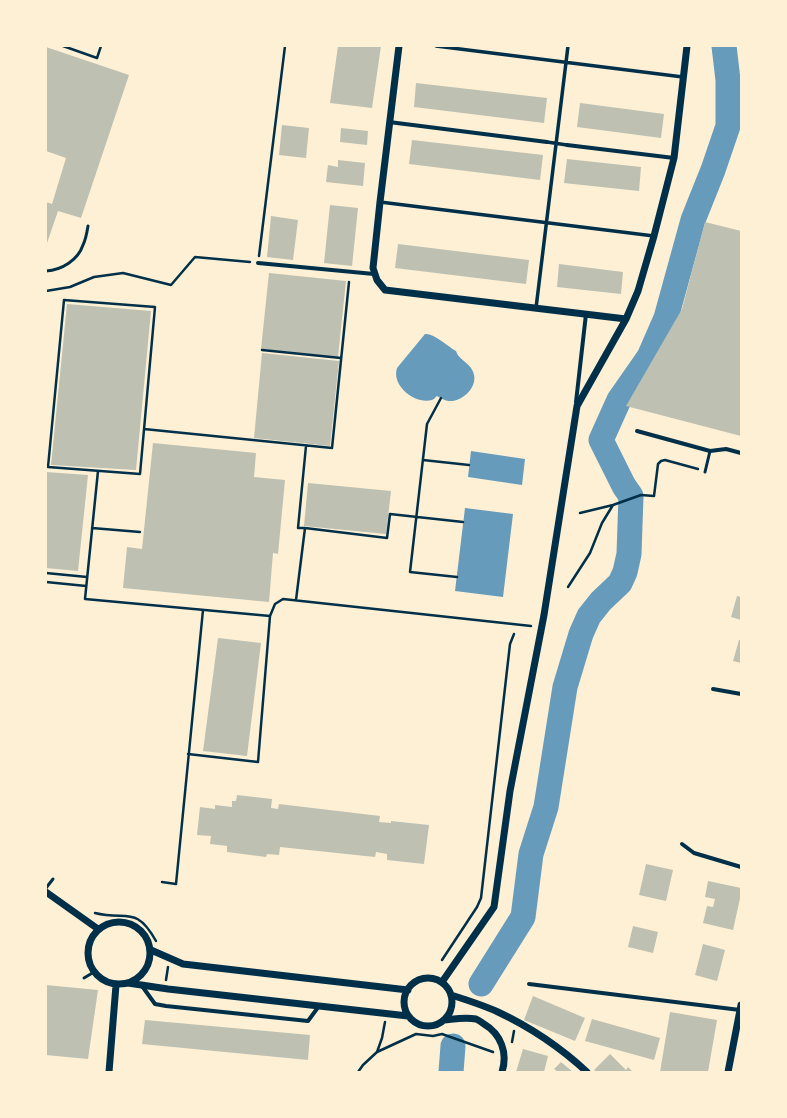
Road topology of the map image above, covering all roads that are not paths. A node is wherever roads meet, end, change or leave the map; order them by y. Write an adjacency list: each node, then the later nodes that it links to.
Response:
1 (399, 46): 7 (street)
2 (436, 46): 5 (street)
3 (568, 46): 5 (street)
4 (687, 46): 6 (street)
5 (566, 62): 6 (street); 9 (street)
6 (684, 77): 11 (street)
7 (389, 122): 8 (street); 12 (street)
8 (547, 142): 9 (street)
9 (556, 143): 10 (street); 13 (street)
10 (567, 144): 11 (street)
11 (674, 158): 15 (street)
12 (380, 202): 13 (street); 18 (street)
13 (546, 222): 15 (street); 19 (street)
14 (88, 226): 17 (lane)
15 (654, 236): 21 (street)
16 (258, 263): 18 (street)
17 (46, 271)
18 (376, 277): 19 (street)
19 (536, 308): 20 (street)
20 (586, 314): 21 (street); 22 (street)
21 (626, 320): 22 (street)
22 (577, 406): 38 (street)
23 (638, 431): 24 (street)
24 (710, 451): 25 (street); 26 (lane)
25 (741, 453)
26 (706, 471)
27 (713, 689): 28 (street)
28 (741, 694)
29 (682, 844): 30 (street)
30 (741, 867)
31 (53, 879): 32 (lane)
32 (46, 888)
33 (46, 892): 34 (street)
34 (98, 929): 35 (street); 36 (street)
35 (151, 950): 40 (street); 43 (street)
36 (94, 972): 37 (lane); 39 (street)
37 (84, 978)
38 (442, 982): 43 (street); 44 (street)
39 (116, 984): 40 (street); 49 (street)
40 (128, 984): 42 (street)
41 (529, 984): 46 (street)
42 (142, 986): 45 (street); 45 (street)
43 (408, 990): 47 (street)
44 (451, 995): 48 (street); 51 (street)
45 (319, 1006): 47 (street)
46 (740, 1008): 52 (street)
47 (408, 1016): 48 (street)
48 (444, 1020): 50 (street)
49 (109, 1072)
50 (502, 1072)
51 (586, 1072)
52 (728, 1072)

